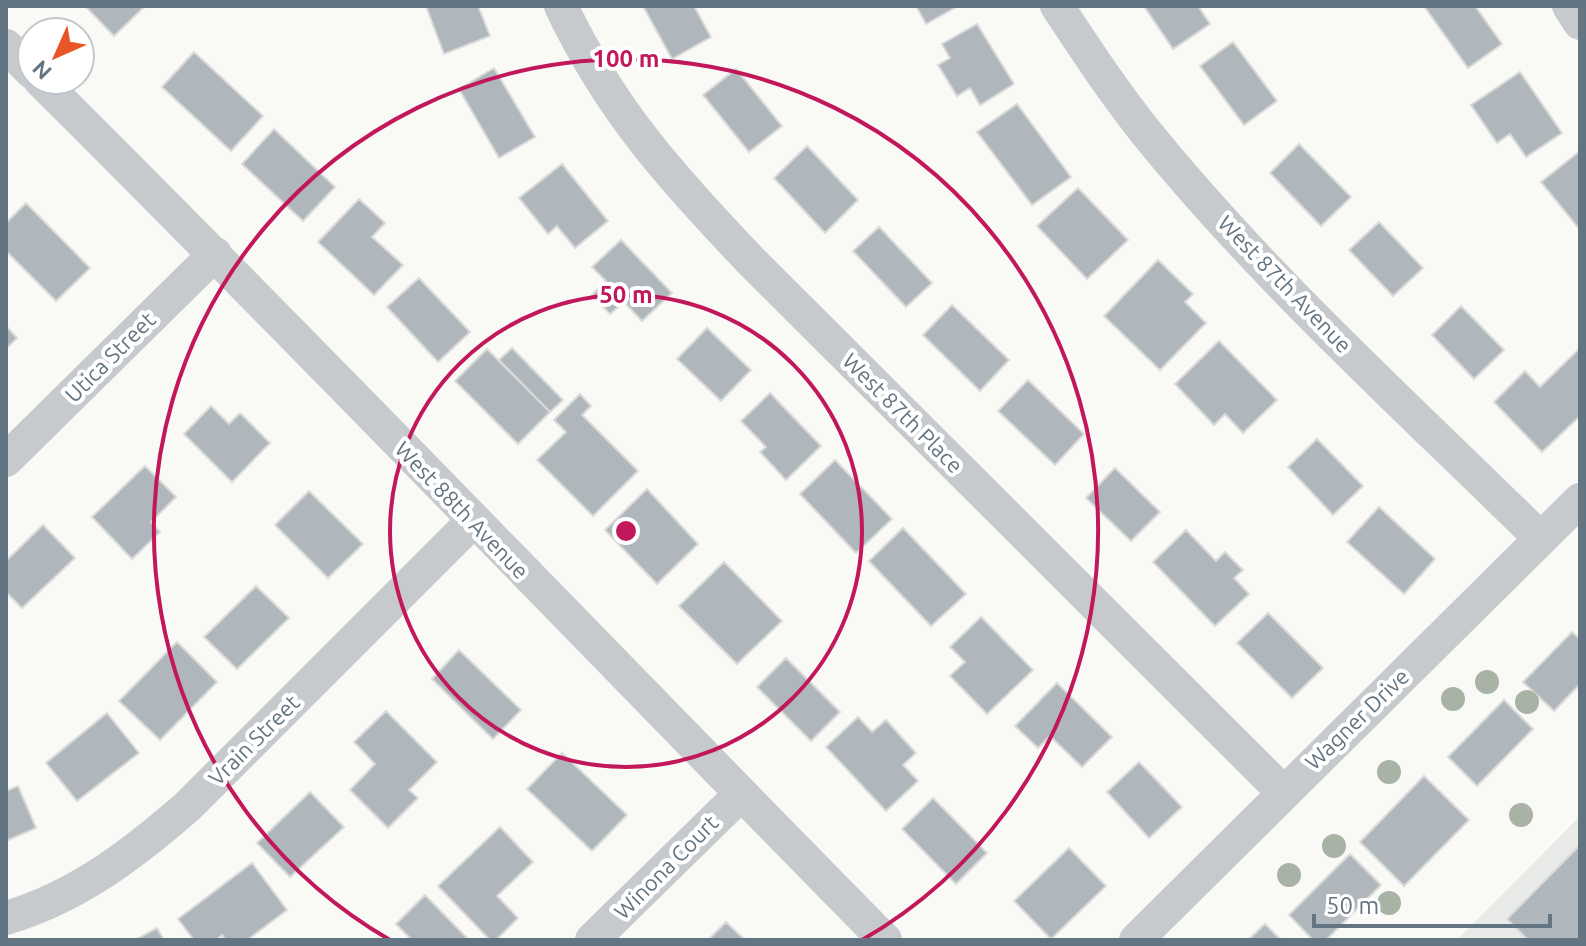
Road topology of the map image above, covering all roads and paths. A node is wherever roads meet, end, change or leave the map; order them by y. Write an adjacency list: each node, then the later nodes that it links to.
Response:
1 (561, 6): 11 (street, West 87th Place)
2 (1057, 6): 10 (street, West 87th Avenue)
3 (1569, 6): 4 (street)
4 (1580, 23)
5 (56, 96): 6 (street, West 88th Avenue)
6 (215, 254): 7 (street, Utica Street); 9 (street, West 88th Avenue)
7 (6, 460)
8 (1580, 500): 10 (street, Wagner Drive)
9 (472, 522): 12 (street, West 88th Avenue); 13 (street, Vrain Street)
10 (1540, 538): 11 (street, Wagner Drive)
11 (1282, 791): 16 (street, Wagner Drive)
12 (741, 794): 14 (street, Winona Court); 15 (street, West 88th Avenue)
13 (6, 918)
14 (592, 940)
15 (885, 940)
16 (1136, 940)

